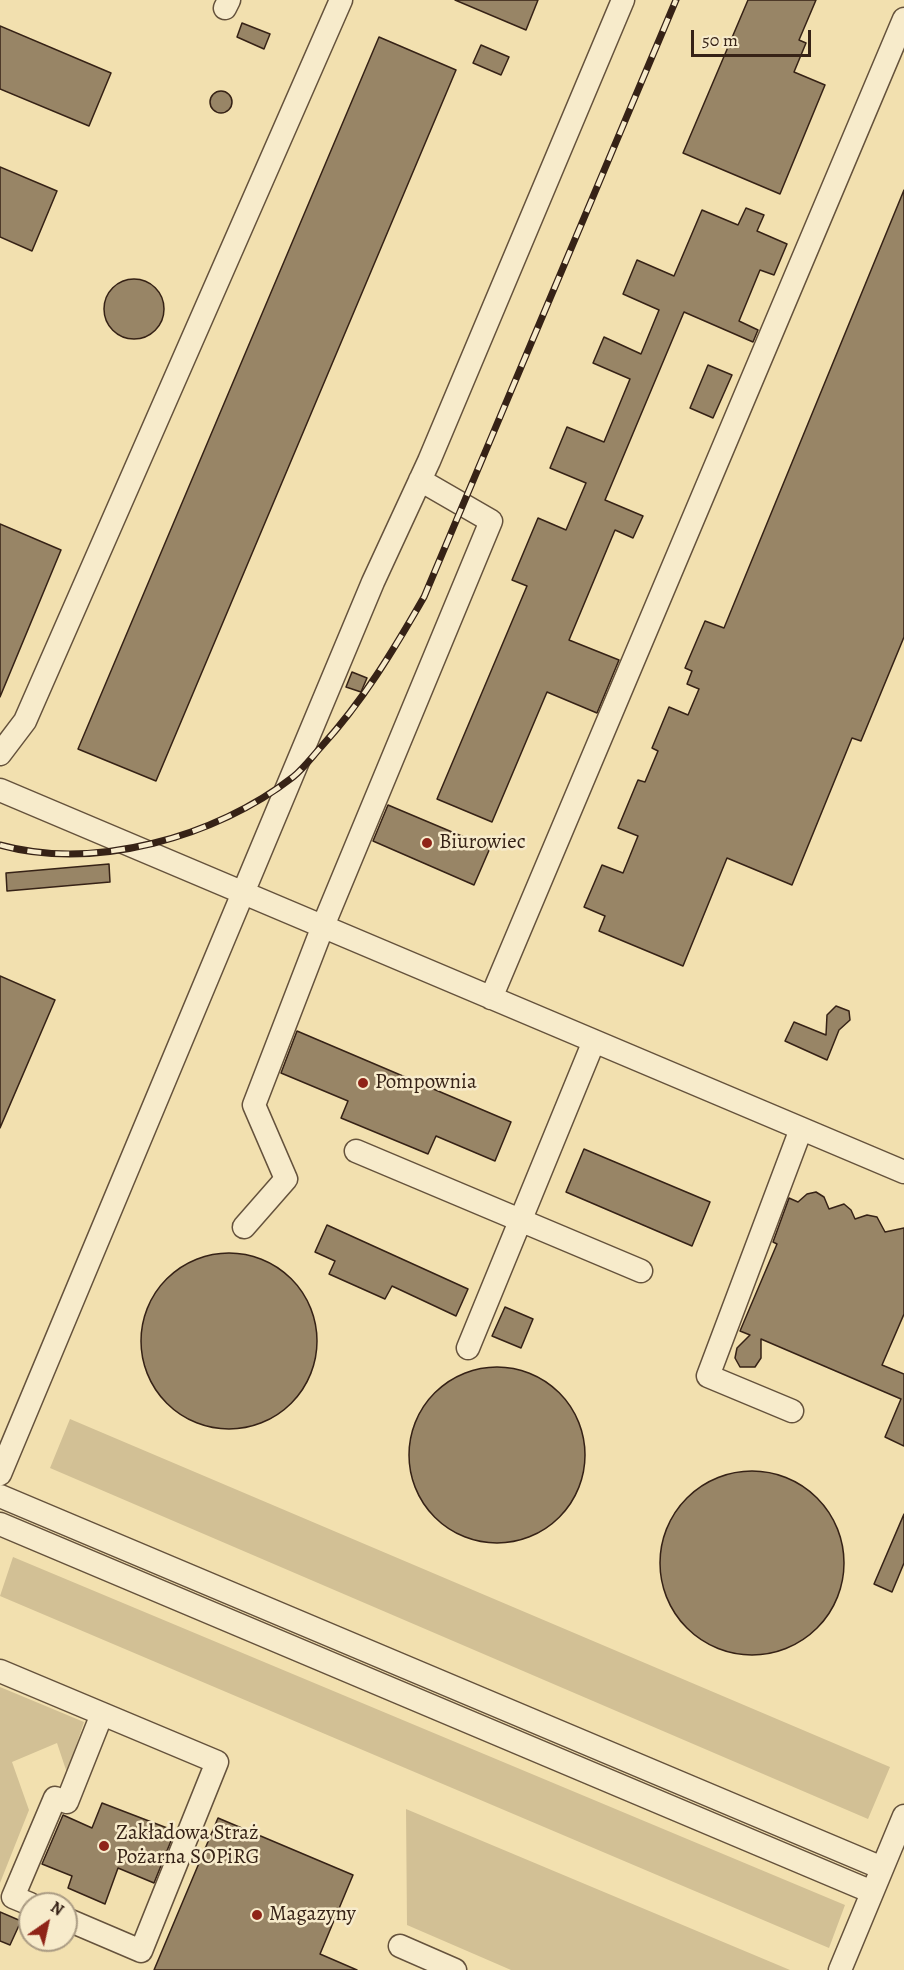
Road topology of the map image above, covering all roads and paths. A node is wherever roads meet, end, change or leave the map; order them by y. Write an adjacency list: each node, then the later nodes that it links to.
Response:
1 (341, 0): 5 (lane)
2 (623, 0): 4 (lane)
3 (904, 19): 9 (lane)
4 (420, 480): 7 (lane); 8 (lane)
5 (0, 754)
6 (0, 790): 7 (lane)
7 (244, 893): 8 (lane); 19 (lane)
8 (323, 926): 9 (lane); 15 (lane)
9 (491, 998): 10 (lane)
10 (594, 1041): 11 (lane); 14 (lane)
11 (801, 1129): 13 (lane); 18 (lane)
12 (356, 1151): 14 (lane)
13 (904, 1172)
14 (520, 1220): 16 (lane); 17 (lane)
15 (244, 1227)
16 (641, 1271)
17 (468, 1348)
18 (792, 1411)
19 (0, 1474)
20 (0, 1496): 25 (lane)
21 (0, 1524): 26 (lane)
22 (0, 1671): 23 (lane)
23 (102, 1714): 27 (lane); 28 (lane)
24 (904, 1816): 25 (lane)
25 (882, 1868): 26 (lane)
26 (872, 1892): 31 (lane)
27 (18, 1899)
28 (78, 1924)
29 (400, 1946): 30 (lane)
30 (455, 1970)
31 (840, 1970)

